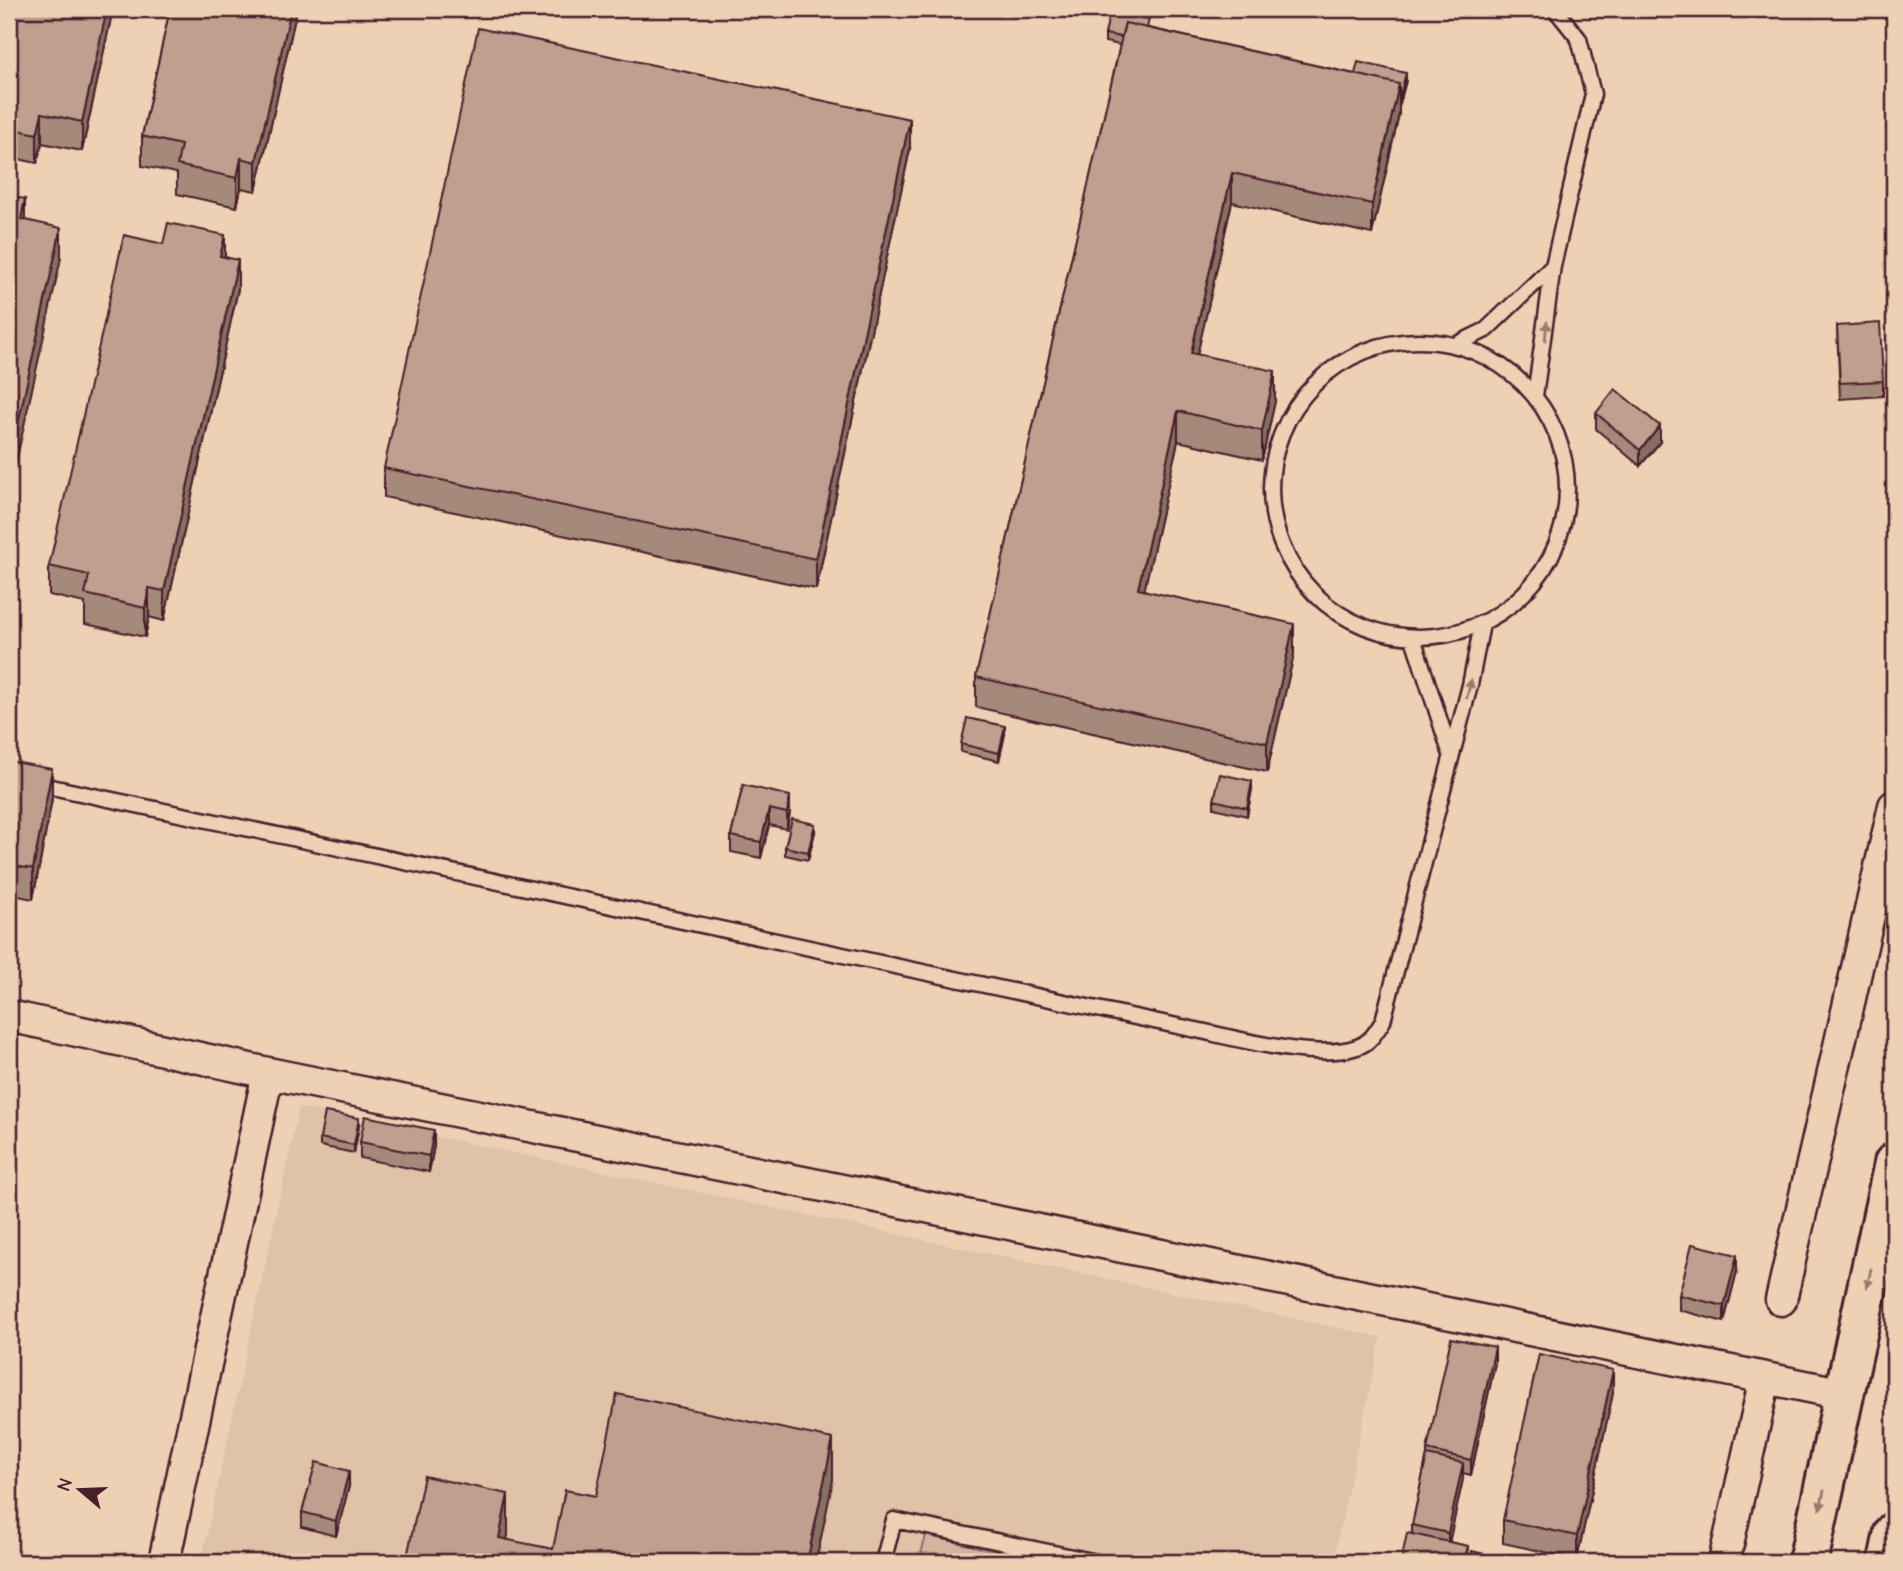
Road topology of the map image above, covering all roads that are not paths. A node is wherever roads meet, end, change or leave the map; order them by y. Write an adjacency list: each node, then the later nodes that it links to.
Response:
1 (1555, 9): 2 (lane)
2 (1553, 266): 3 (lane); 4 (lane, one-way to 2)
3 (1455, 345): 4 (lane); 6 (lane)
4 (1535, 396): 5 (lane)
5 (1482, 624): 6 (lane); 7 (lane, one-way to 5)
6 (1413, 638): 7 (lane)
7 (1451, 753): 8 (lane)
8 (9, 778)
9 (1894, 806): 13 (street)
10 (9, 1016): 11 (street)
11 (268, 1073): 14 (street); 17 (street)
12 (1894, 1163): 15 (main road, one-way to 15)
13 (1781, 1300)
14 (1765, 1378): 15 (street); 20 (street)
15 (1844, 1394): 21 (main road, one-way to 21)
16 (1894, 1532): 22 (main road)
17 (164, 1562)
18 (883, 1562): 19 (lane)
19 (1097, 1562)
20 (1724, 1562)
21 (1808, 1562)
22 (1888, 1562)

